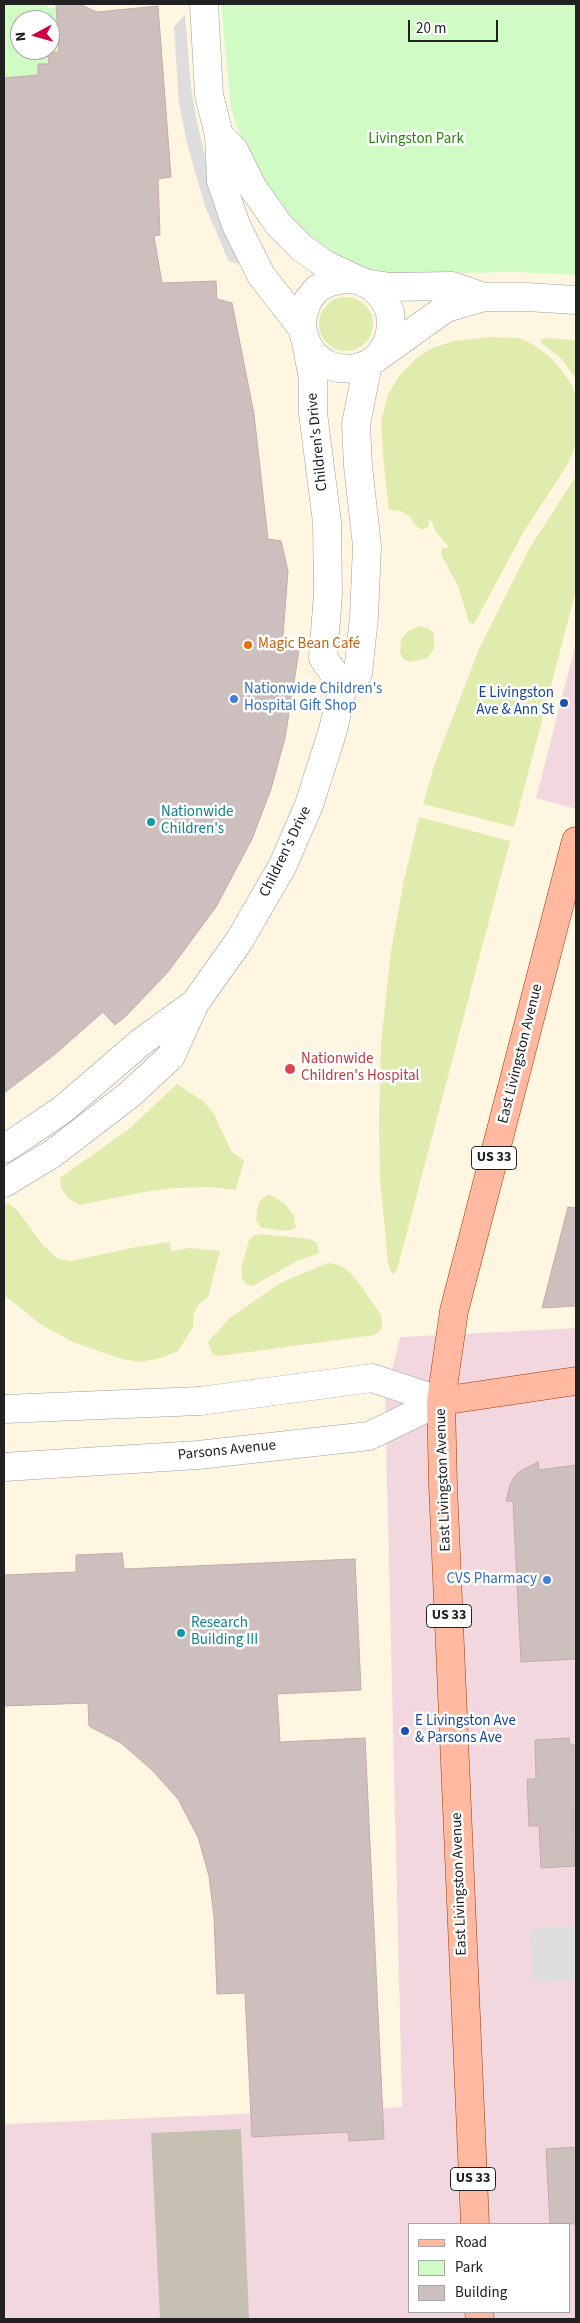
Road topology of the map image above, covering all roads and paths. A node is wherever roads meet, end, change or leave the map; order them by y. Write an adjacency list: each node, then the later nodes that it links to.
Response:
1 (204, 4): 2 (street, Children's Drive)
2 (219, 135): 3 (street, Children's Drive); 6 (street, Children's Drive)
3 (362, 282): 4 (street); 6 (street); 7 (street)
4 (484, 297): 5 (street); 7 (street)
5 (576, 300)
6 (304, 335): 7 (street); 8 (street, Children's Drive)
7 (374, 359): 8 (street, Children's Drive)
8 (343, 686): 10 (street, Children's Drive)
9 (576, 841): 14 (main road, East Livingston Avenue / US 33)
10 (195, 1003): 11 (street, Children's Drive); 12 (street, Children's Drive)
11 (4, 1149)
12 (4, 1183)
13 (576, 1381): 14 (main road, Parsons Avenue)
14 (441, 1401): 15 (street, Parsons Avenue); 16 (street, Parsons Avenue); 17 (main road, East Livingston Avenue / US 33)
15 (4, 1409)
16 (4, 1467)
17 (476, 2223)

